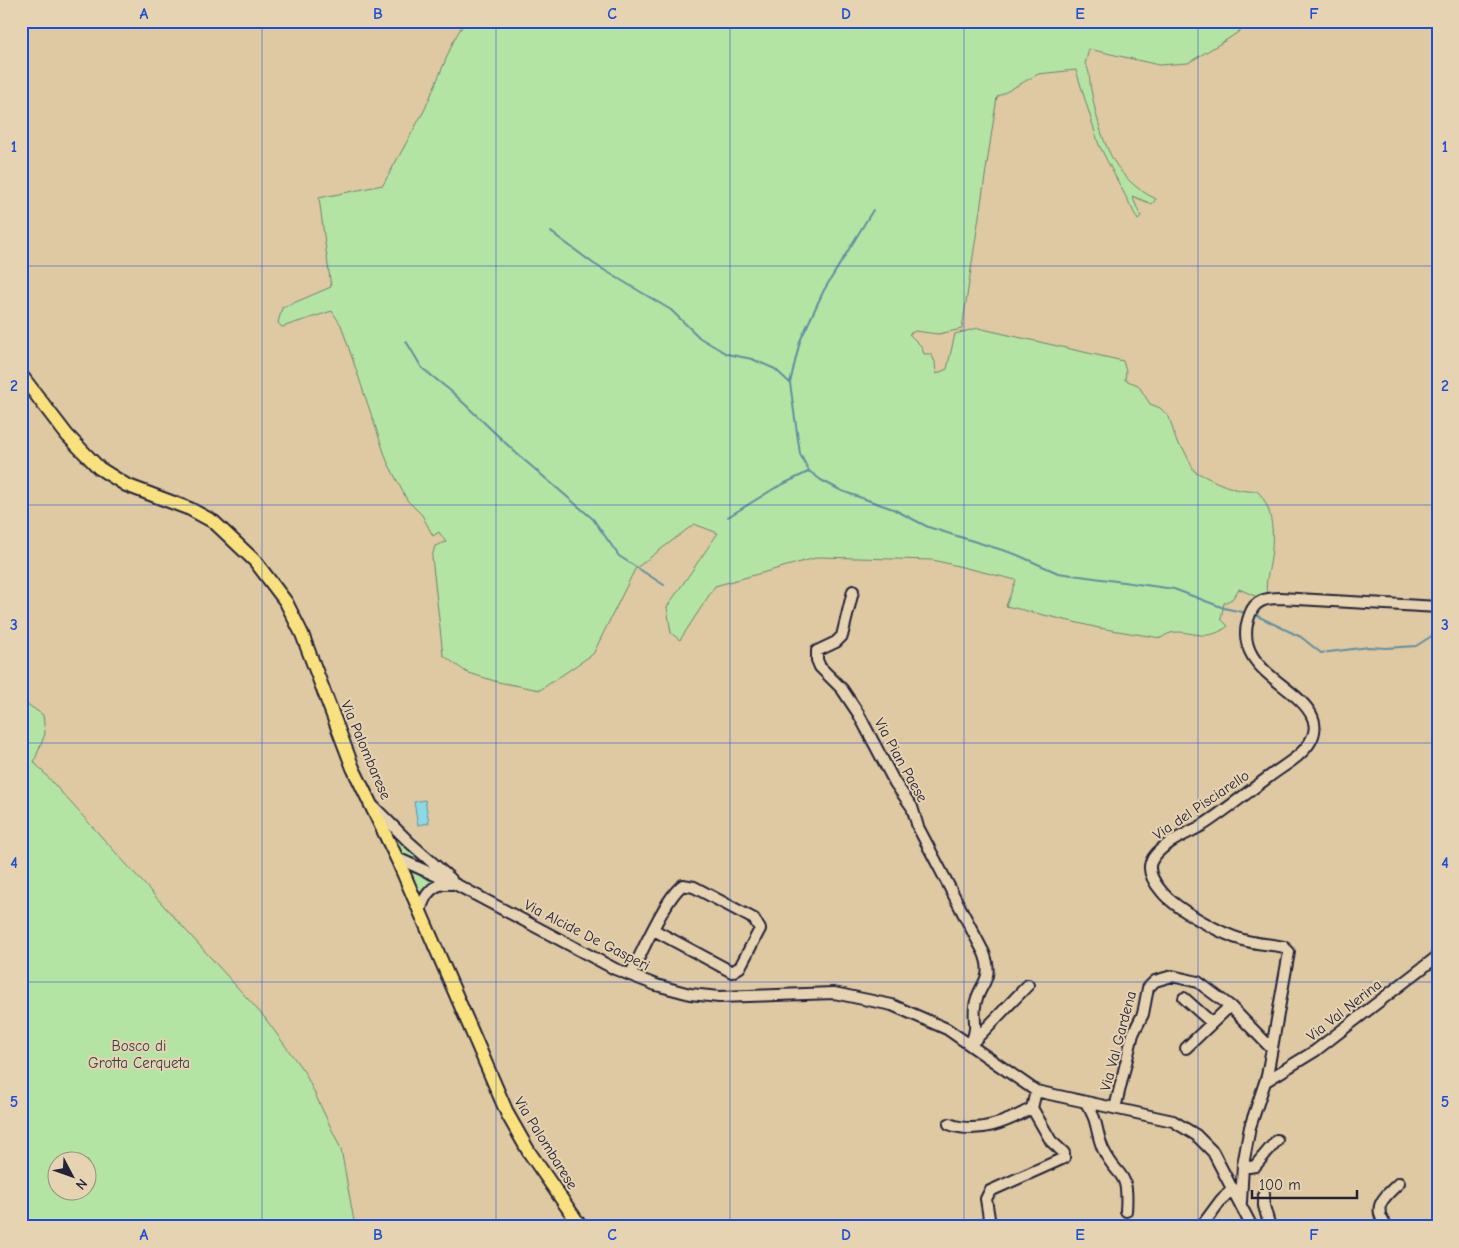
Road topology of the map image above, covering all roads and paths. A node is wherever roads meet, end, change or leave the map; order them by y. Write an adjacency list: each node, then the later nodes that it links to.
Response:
1 (21, 375): 4 (main road, Via Palombarese)
2 (853, 591): 16 (street, Via Pian Paese)
3 (1438, 608): 18 (street, Via del Pisciarello)
4 (370, 802): 5 (main road, Via Palombarese); 6 (street, Via Alcide De Gasperi)
5 (397, 858): 6 (street, Via Alcide De Gasperi); 7 (street, Via Alcide De Gasperi); 8 (main road, Via Palombarese)
6 (440, 870): 7 (street, Via Alcide De Gasperi)
7 (457, 884): 8 (street); 11 (street, Via Alcide De Gasperi)
8 (420, 912): 33 (main road, Via Palombarese)
9 (654, 930): 9 (street); 11 (street)
10 (1438, 956): 19 (street, Via Val Nerina)
11 (630, 975): 16 (street, Via Alcide De Gasperi)
12 (1028, 985): 16 (street)
13 (1184, 998): 15 (street)
14 (1230, 1006): 15 (street); 18 (street, Via Val Gardena); 23 (street, Via Val Gardena)
15 (1212, 1023): 17 (street)
16 (970, 1045): 20 (street, Via Alcide De Gasperi)
17 (1186, 1048)
18 (1272, 1050): 19 (street, Via del Pisciarello)
19 (1266, 1081): 26 (street, Via del Pisciarello)
20 (1036, 1091): 21 (street, Via Alcide De Gasperi); 22 (street)
21 (1085, 1102): 23 (street, Via Alcide De Gasperi); 31 (street)
22 (1032, 1108): 24 (street); 32 (street)
23 (1116, 1108): 28 (street, Via Alcide De Gasperi)
24 (949, 1124)
25 (1277, 1140): 26 (street)
26 (1244, 1165): 30 (street, Via del Pisciarello)
27 (1399, 1183): 37 (street)
28 (1234, 1188): 30 (street, Via Alcide De Gasperi); 34 (street)
29 (1264, 1193): 36 (street)
30 (1241, 1202): 35 (street, Via Alcide De Gasperi)
31 (1126, 1212)
32 (988, 1218)
33 (581, 1227)
34 (1201, 1227)
35 (1252, 1227)
36 (1270, 1227)
37 (1387, 1227)

